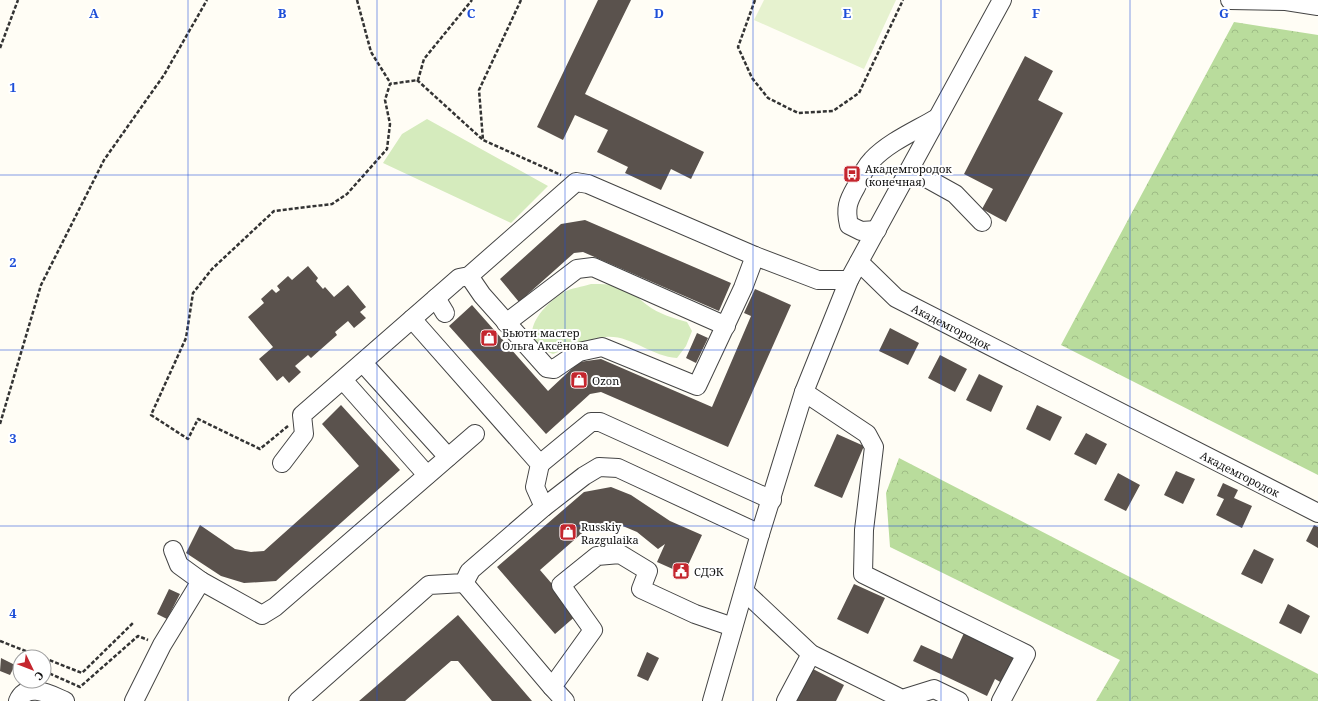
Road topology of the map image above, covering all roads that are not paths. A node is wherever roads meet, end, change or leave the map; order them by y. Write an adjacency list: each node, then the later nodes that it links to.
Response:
1 (1002, 0): 4 (street)
2 (1230, 0): 3 (street)
3 (1318, 6)
4 (937, 118): 5 (street); 7 (street)
5 (910, 169): 6 (street); 7 (street)
6 (982, 222)
7 (877, 230): 9 (street)
8 (755, 256): 10 (street); 11 (street); 16 (street)
9 (859, 262): 11 (street); 27 (street, Академгородок)
10 (469, 276): 12 (street); 15 (street)
11 (849, 280): 19 (street)
12 (436, 298): 13 (street); 14 (street)
13 (445, 313)
14 (412, 319): 17 (street); 23 (street)
15 (506, 323): 16 (street); 16 (street)
16 (726, 326)
17 (363, 363): 18 (street); 21 (street)
18 (343, 380): 22 (street); 24 (street)
19 (804, 392): 25 (street); 44 (street)
20 (475, 434): 21 (street)
21 (448, 457): 24 (street)
22 (282, 463)
23 (540, 464): 25 (street); 26 (street)
24 (428, 475): 30 (street)
25 (772, 500): 28 (street)
26 (544, 507): 28 (street); 31 (street)
27 (1318, 513)
28 (760, 534): 32 (street)
29 (173, 550): 30 (street)
30 (200, 581): 38 (street)
31 (464, 583): 35 (street); 39 (street)
32 (744, 590): 33 (street); 34 (street)
33 (733, 627): 35 (street); 41 (street)
34 (811, 654): 42 (street); 43 (street)
35 (552, 687): 40 (street)
36 (18, 701): 37 (street)
37 (66, 701)
38 (134, 701)
39 (298, 701)
40 (565, 701)
41 (712, 701)
42 (786, 701)
43 (959, 701)
44 (1001, 701)

